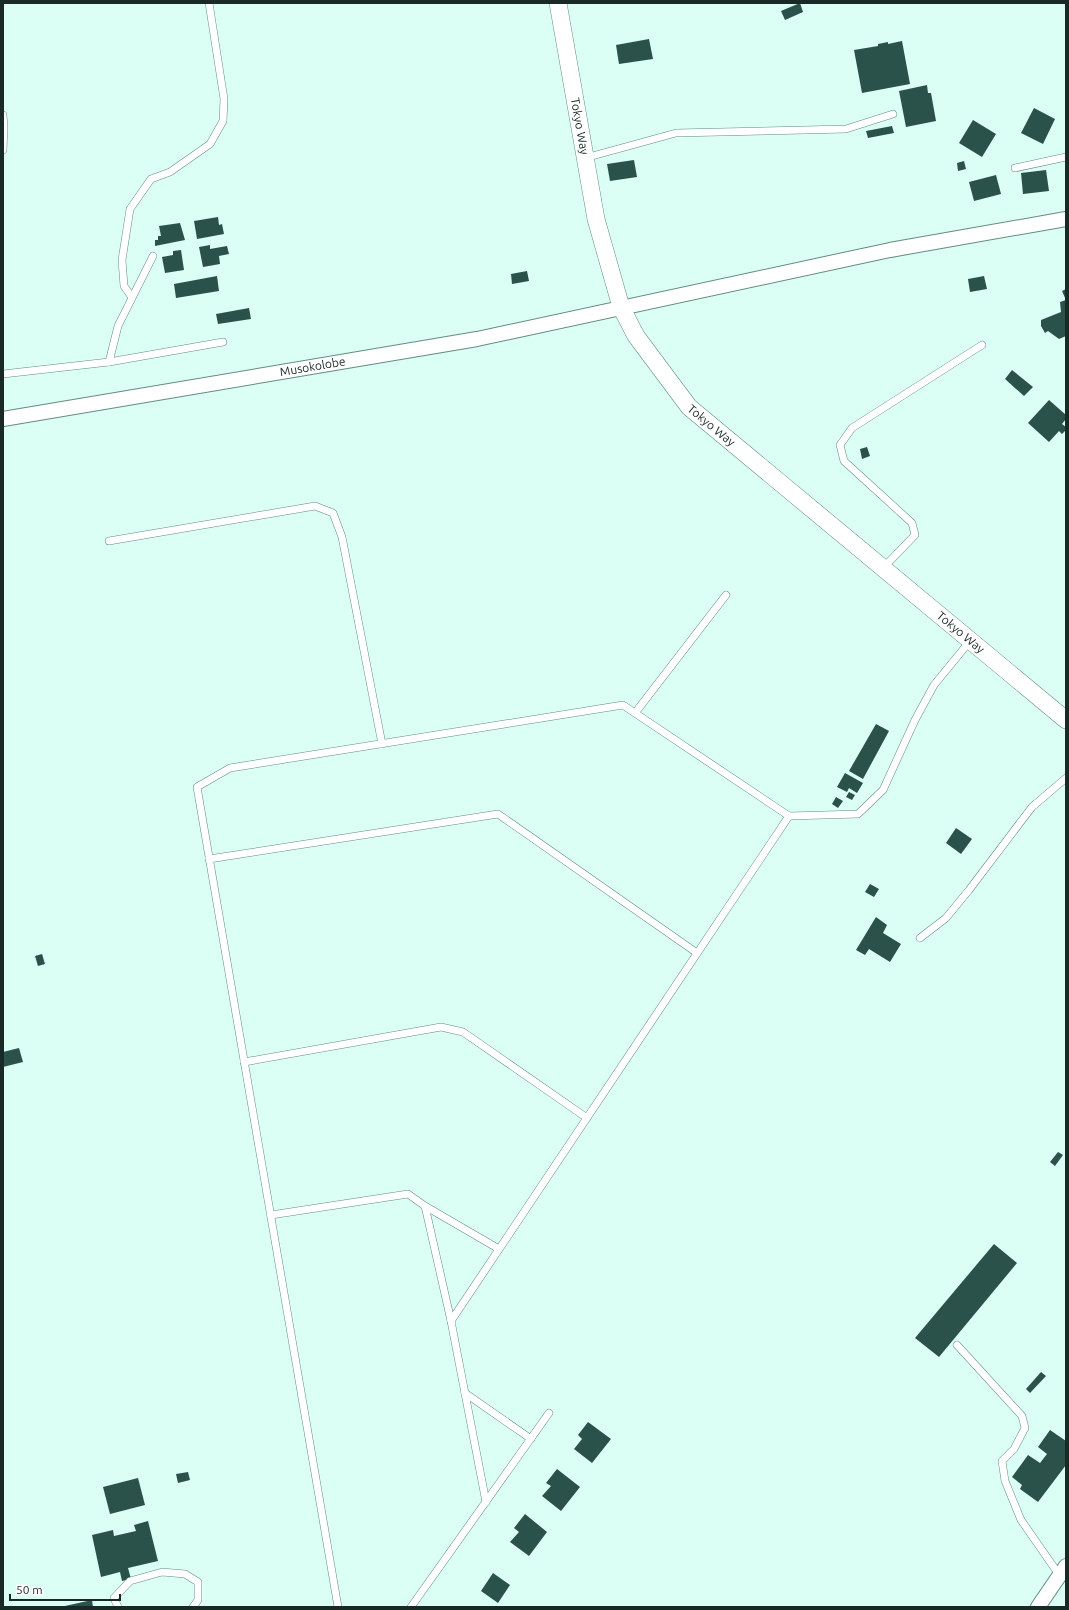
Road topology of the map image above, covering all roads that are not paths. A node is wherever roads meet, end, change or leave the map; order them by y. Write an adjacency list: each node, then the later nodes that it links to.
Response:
1 (209, 3): 11 (lane)
2 (558, 3): 7 (street, Tokyo Way)
3 (893, 114): 7 (lane)
4 (3, 115): 5 (lane)
5 (3, 150)
6 (1066, 157): 8 (lane)
7 (585, 158): 12 (street, Tokyo Way)
8 (1015, 168)
9 (1066, 219): 12 (street, Musokolobe)
10 (152, 256): 11 (lane)
11 (131, 296): 15 (lane)
12 (621, 307): 17 (street, Musokolobe); 19 (street, Tokyo Way)
13 (223, 342): 15 (lane)
14 (982, 345): 19 (lane)
15 (109, 362): 16 (lane)
16 (3, 374)
17 (3, 419)
18 (109, 541): 24 (lane)
19 (883, 568): 21 (street, Tokyo Way)
20 (726, 595): 22 (lane)
21 (970, 641): 23 (street, Tokyo Way); 26 (lane)
22 (635, 713): 24 (lane); 26 (lane)
23 (1066, 720)
24 (382, 744): 27 (lane)
25 (1066, 778): 28 (lane)
26 (789, 816): 29 (lane)
27 (209, 859): 29 (lane); 30 (lane)
28 (920, 938)
29 (697, 953): 31 (lane)
30 (244, 1062): 31 (lane); 33 (lane)
31 (587, 1118): 34 (lane)
32 (425, 1206): 33 (lane); 34 (lane); 35 (lane)
33 (271, 1215): 44 (lane)
34 (499, 1248): 35 (lane)
35 (451, 1321): 37 (lane)
36 (957, 1345): 41 (lane)
37 (465, 1393): 39 (lane); 40 (lane)
38 (549, 1413): 39 (lane)
39 (531, 1439): 40 (lane)
40 (486, 1502): 45 (lane)
41 (1063, 1571): 46 (street)
42 (118, 1607): 43 (lane)
43 (193, 1607)
44 (338, 1607)
45 (411, 1607)
46 (1038, 1607)

